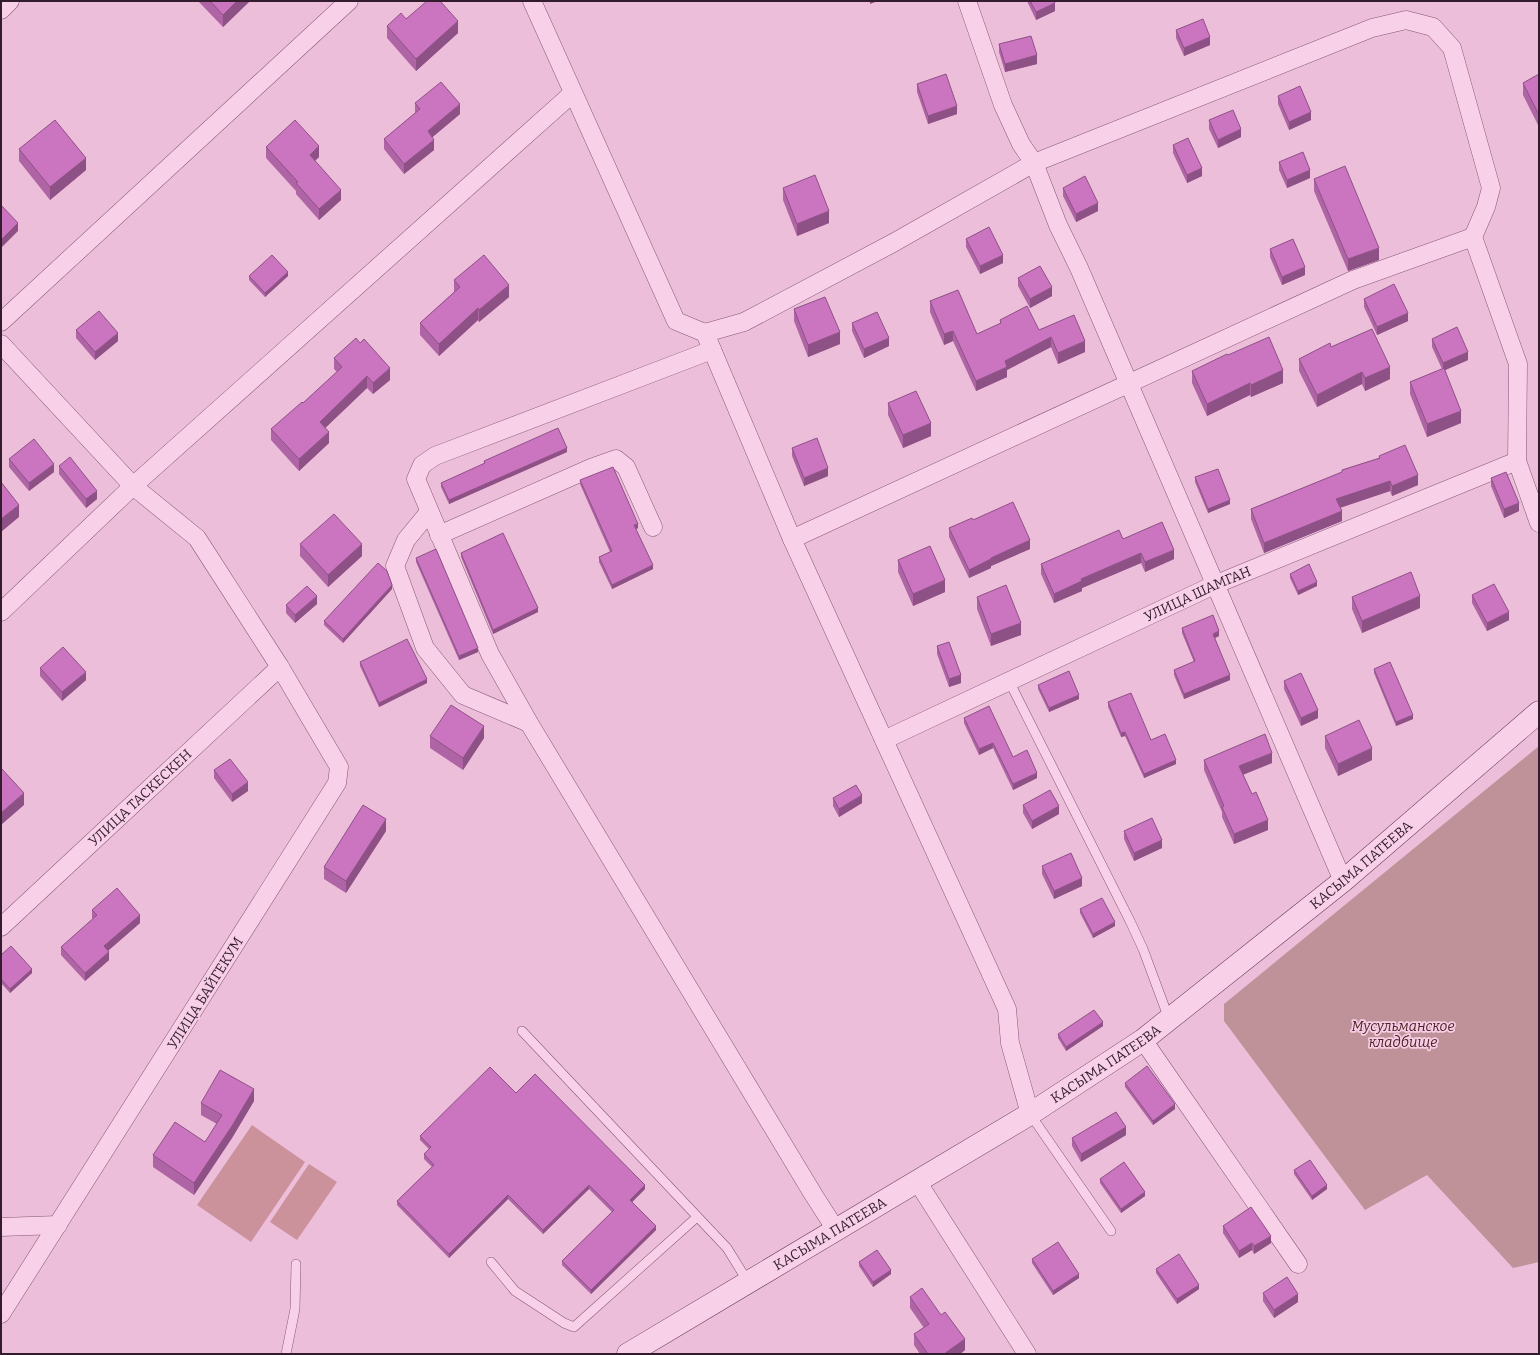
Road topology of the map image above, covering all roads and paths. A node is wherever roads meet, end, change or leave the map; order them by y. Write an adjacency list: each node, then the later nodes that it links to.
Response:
1 (10, 1): 5 (street)
2 (350, 1): 9 (street)
3 (532, 1): 6 (street)
4 (967, 1): 7 (street)
5 (1, 10)
6 (573, 93): 10 (street); 15 (street)
7 (1034, 163): 8 (street); 10 (street); 13 (street)
8 (1473, 237): 13 (street); 14 (street)
9 (1, 322)
10 (705, 333): 12 (street)
11 (1, 344): 15 (street, УЛИЦА БАЙГЕКУМ)
12 (712, 350): 16 (street); 20 (street)
13 (1128, 384): 20 (street); 21 (street)
14 (1517, 461): 17 (street); 21 (street, УЛИЦА ШАМГАН)
15 (133, 486): 22 (street); 23 (street, УЛИЦА БАЙГЕКУМ)
16 (429, 512): 19 (street); 26 (street)
17 (1539, 522)
18 (653, 527): 19 (street)
19 (439, 535): 26 (street)
20 (792, 539): 27 (street)
21 (1214, 585): 24 (street, УЛИЦА ШАМГАН); 28 (street)
22 (1, 612)
23 (280, 667): 29 (street, УЛИЦА ТАСКЕСКЕН); 36 (street, УЛИЦА БАЙГЕКУМ)
24 (1009, 681): 27 (street, УЛИЦА ШАМГАН); 30 (lane)
25 (1539, 712): 28 (main road, КАСЫМА ПАТЕЕВА)
26 (529, 723): 38 (street)
27 (884, 740): 33 (street)
28 (1342, 881): 30 (main road, КАСЫМА ПАТЕЕВА)
29 (1, 927)
30 (1169, 1020): 32 (main road, КАСЫМА ПАТЕЕВА)
31 (522, 1030): 35 (lane)
32 (1143, 1040): 33 (main road, КАСЫМА ПАТЕЕВА); 42 (street)
33 (1030, 1114): 34 (main road, КАСЫМА ПАТЕЕВА); 39 (lane)
34 (917, 1181): 38 (main road, КАСЫМА ПАТЕЕВА); 47 (street)
35 (697, 1217): 40 (lane); 43 (lane)
36 (58, 1225): 37 (street); 44 (street, УЛИЦА БАЙГЕКУМ)
37 (1, 1227)
38 (836, 1230): 43 (main road, КАСЫМА ПАТЕЕВА)
39 (1111, 1231)
40 (491, 1262)
41 (296, 1264): 45 (lane)
42 (1298, 1264)
43 (748, 1282): 46 (main road, КАСЫМА ПАТЕЕВА)
44 (1, 1314)
45 (286, 1354)
46 (628, 1354)
47 (1027, 1354)

